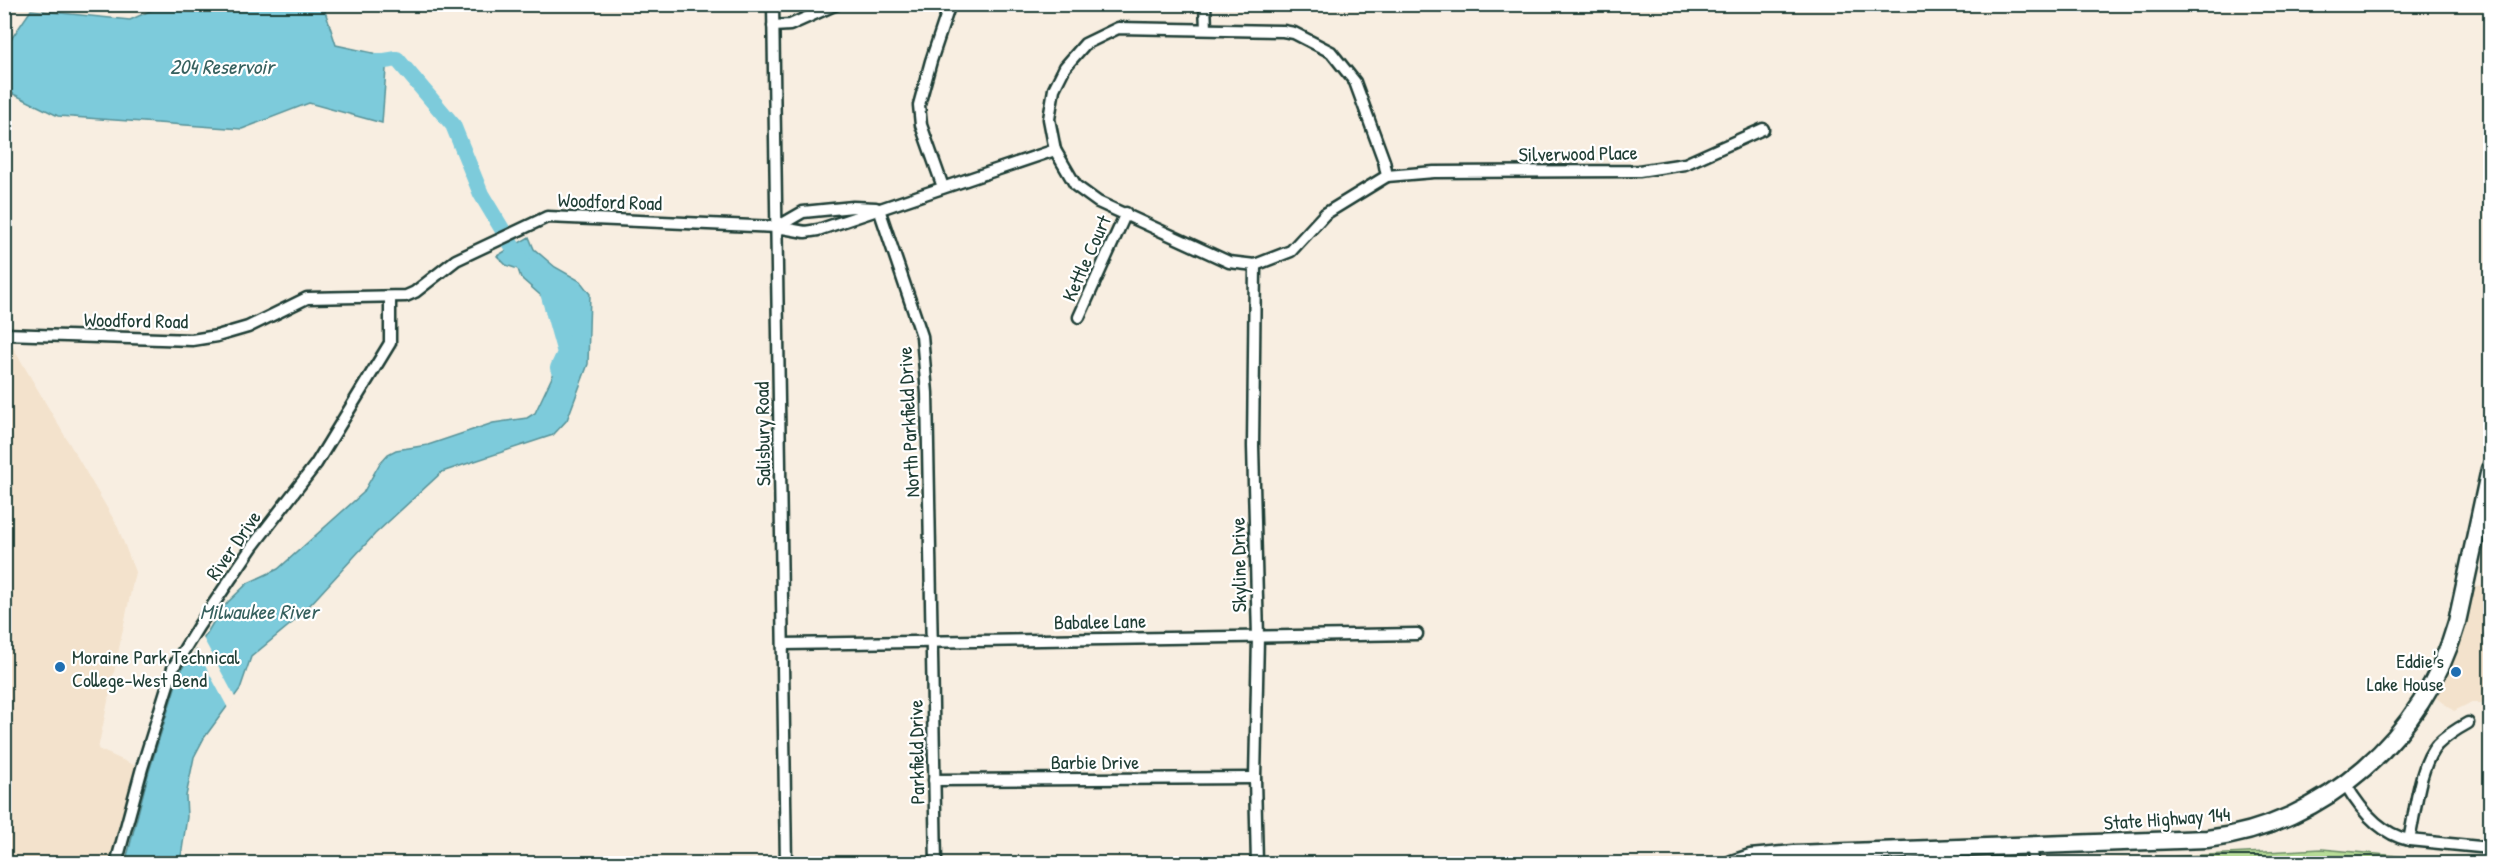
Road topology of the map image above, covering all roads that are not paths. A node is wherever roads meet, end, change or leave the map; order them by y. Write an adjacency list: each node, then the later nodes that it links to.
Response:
1 (773, 4): 5 (street, Salisbury Road)
2 (837, 4): 5 (street)
3 (950, 4): 10 (street)
4 (1205, 4): 6 (street)
5 (773, 26): 13 (street, Salisbury Road)
6 (1206, 30): 8 (street); 9 (street)
7 (1763, 129): 9 (street, Silverwood Place)
8 (1055, 150): 10 (street, Woodford Road); 12 (street)
9 (1387, 176): 14 (street)
10 (943, 187): 11 (street, Woodford Road)
11 (879, 208): 13 (street, Woodford Road); 13 (street, Woodford Road); 21 (street, North Parkfield Drive)
12 (1125, 213): 14 (street); 16 (street, Kettle Court)
13 (777, 226): 15 (street, Woodford Road); 22 (street, Salisbury Road)
14 (1255, 266): 20 (street, Skyline Drive)
15 (390, 297): 17 (street, Woodford Road); 30 (street, River Drive)
16 (1080, 316)
17 (5, 334)
18 (2490, 469): 26 (main road, State Highway 144)
19 (1417, 634): 20 (street, Babalee Lane)
20 (1258, 637): 21 (street, Babalee Lane); 24 (street, Skyline Drive)
21 (932, 640): 22 (street, Babalee Lane); 25 (street, Parkfield Drive)
22 (784, 644): 31 (street, Salisbury Road)
23 (2468, 723): 27 (street)
24 (1255, 778): 25 (street, Barbie Drive); 33 (street, Skyline Drive)
25 (934, 780): 32 (street, Parkfield Drive)
26 (2346, 785): 27 (street); 29 (main road, State Highway 144)
27 (2409, 840): 28 (street)
28 (2490, 848)
29 (2032, 855): 34 (main road, State Highway 144)
30 (116, 864)
31 (786, 864)
32 (936, 864)
33 (1257, 864)
34 (1732, 864)

